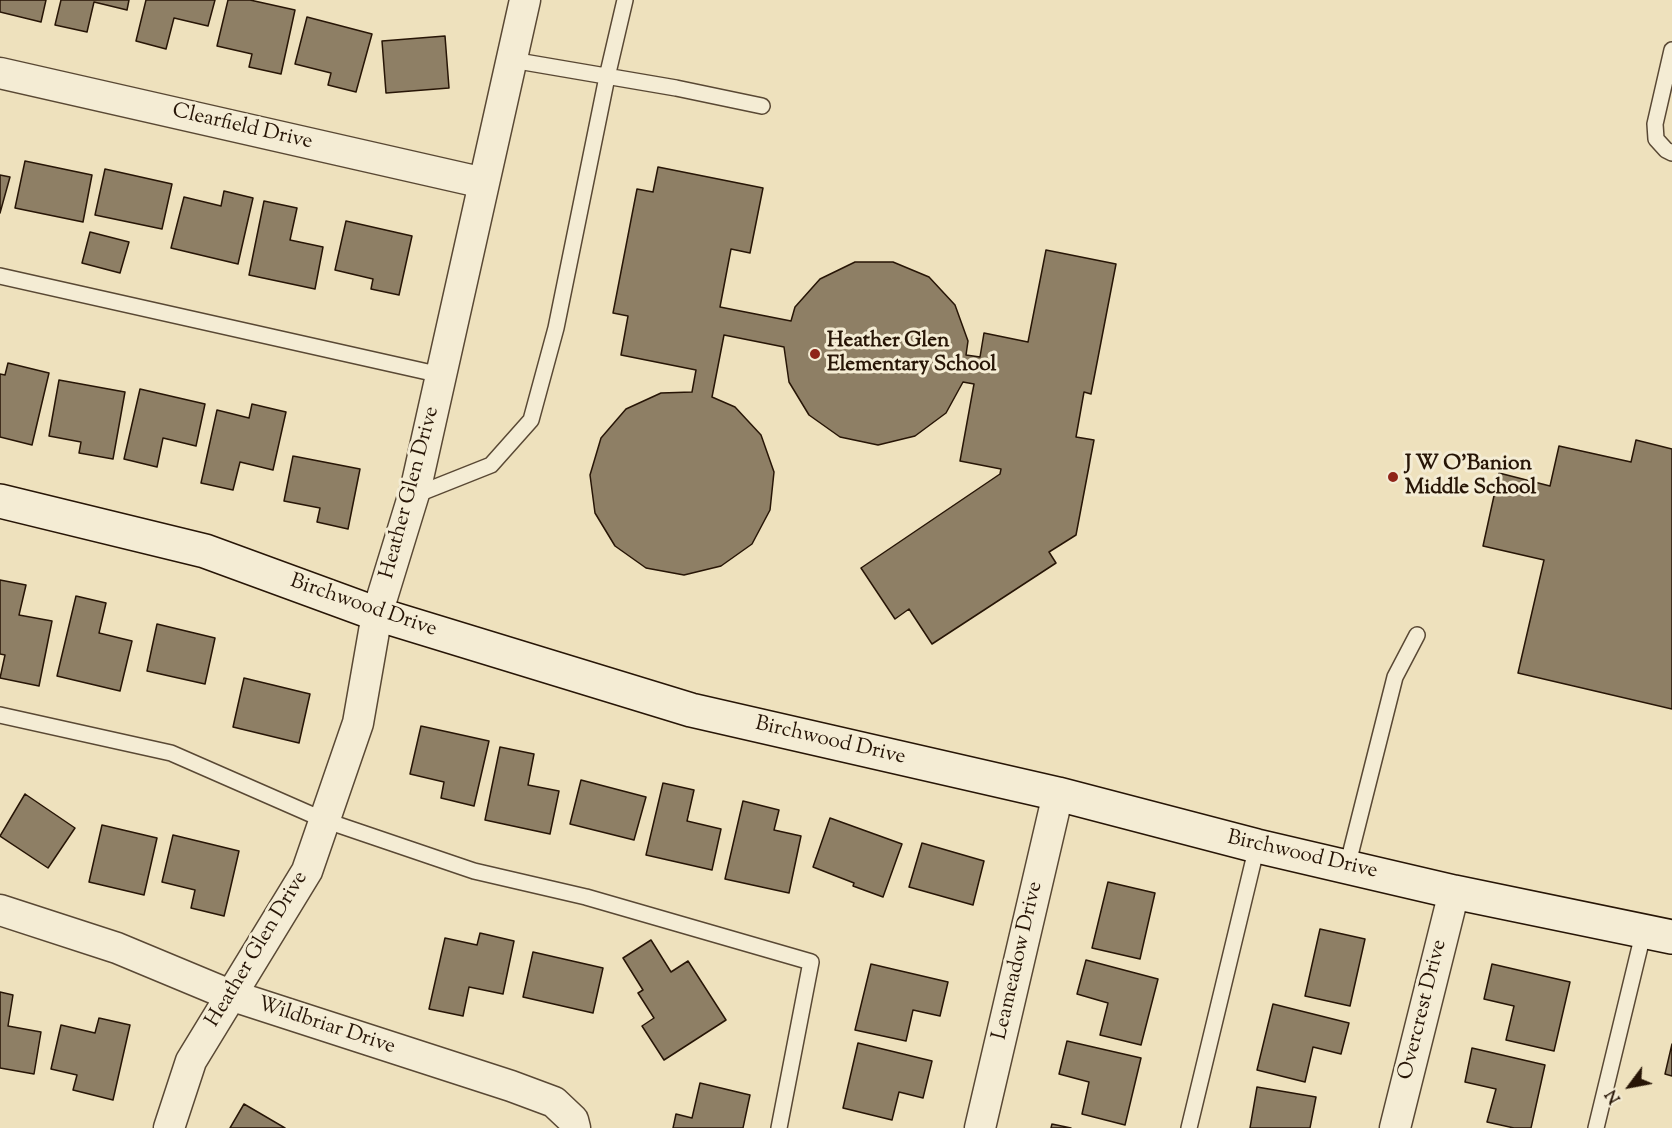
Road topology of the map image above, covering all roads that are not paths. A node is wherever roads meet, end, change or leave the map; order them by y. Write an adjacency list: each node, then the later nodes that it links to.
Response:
1 (525, 0): 4 (street, Heather Glen Drive)
2 (625, 0): 6 (lane)
3 (1672, 50): 8 (lane)
4 (512, 60): 6 (lane); 9 (street, Heather Glen Drive)
5 (0, 73): 9 (street, Clearfield Drive)
6 (607, 76): 7 (lane); 12 (lane)
7 (762, 106)
8 (1672, 153)
9 (484, 183): 11 (street, Heather Glen Drive)
10 (0, 276): 11 (lane)
11 (441, 375): 12 (street, Heather Glen Drive)
12 (413, 496): 14 (street, Heather Glen Drive)
13 (0, 501): 14 (street, Birchwood Drive)
14 (377, 614): 17 (street, Birchwood Drive); 18 (street, Heather Glen Drive)
15 (1417, 635): 20 (lane)
16 (0, 715): 18 (lane)
17 (1058, 794): 19 (street, Birchwood Drive); 28 (street, Leameadow Drive)
18 (324, 820): 24 (street, Heather Glen Drive); 27 (lane)
19 (1257, 846): 20 (street, Birchwood Drive); 29 (lane)
20 (1347, 867): 21 (street, Birchwood Drive)
21 (1454, 892): 23 (street, Birchwood Drive); 30 (street, Overcrest Drive)
22 (0, 910): 24 (street, Wildbriar Drive)
23 (1658, 934): 31 (lane)
24 (230, 995): 25 (street, Heather Glen Drive); 26 (street, Wildbriar Drive)
25 (169, 1128)
26 (575, 1128)
27 (779, 1128)
28 (980, 1128)
29 (1189, 1128)
30 (1395, 1128)
31 (1596, 1128)

